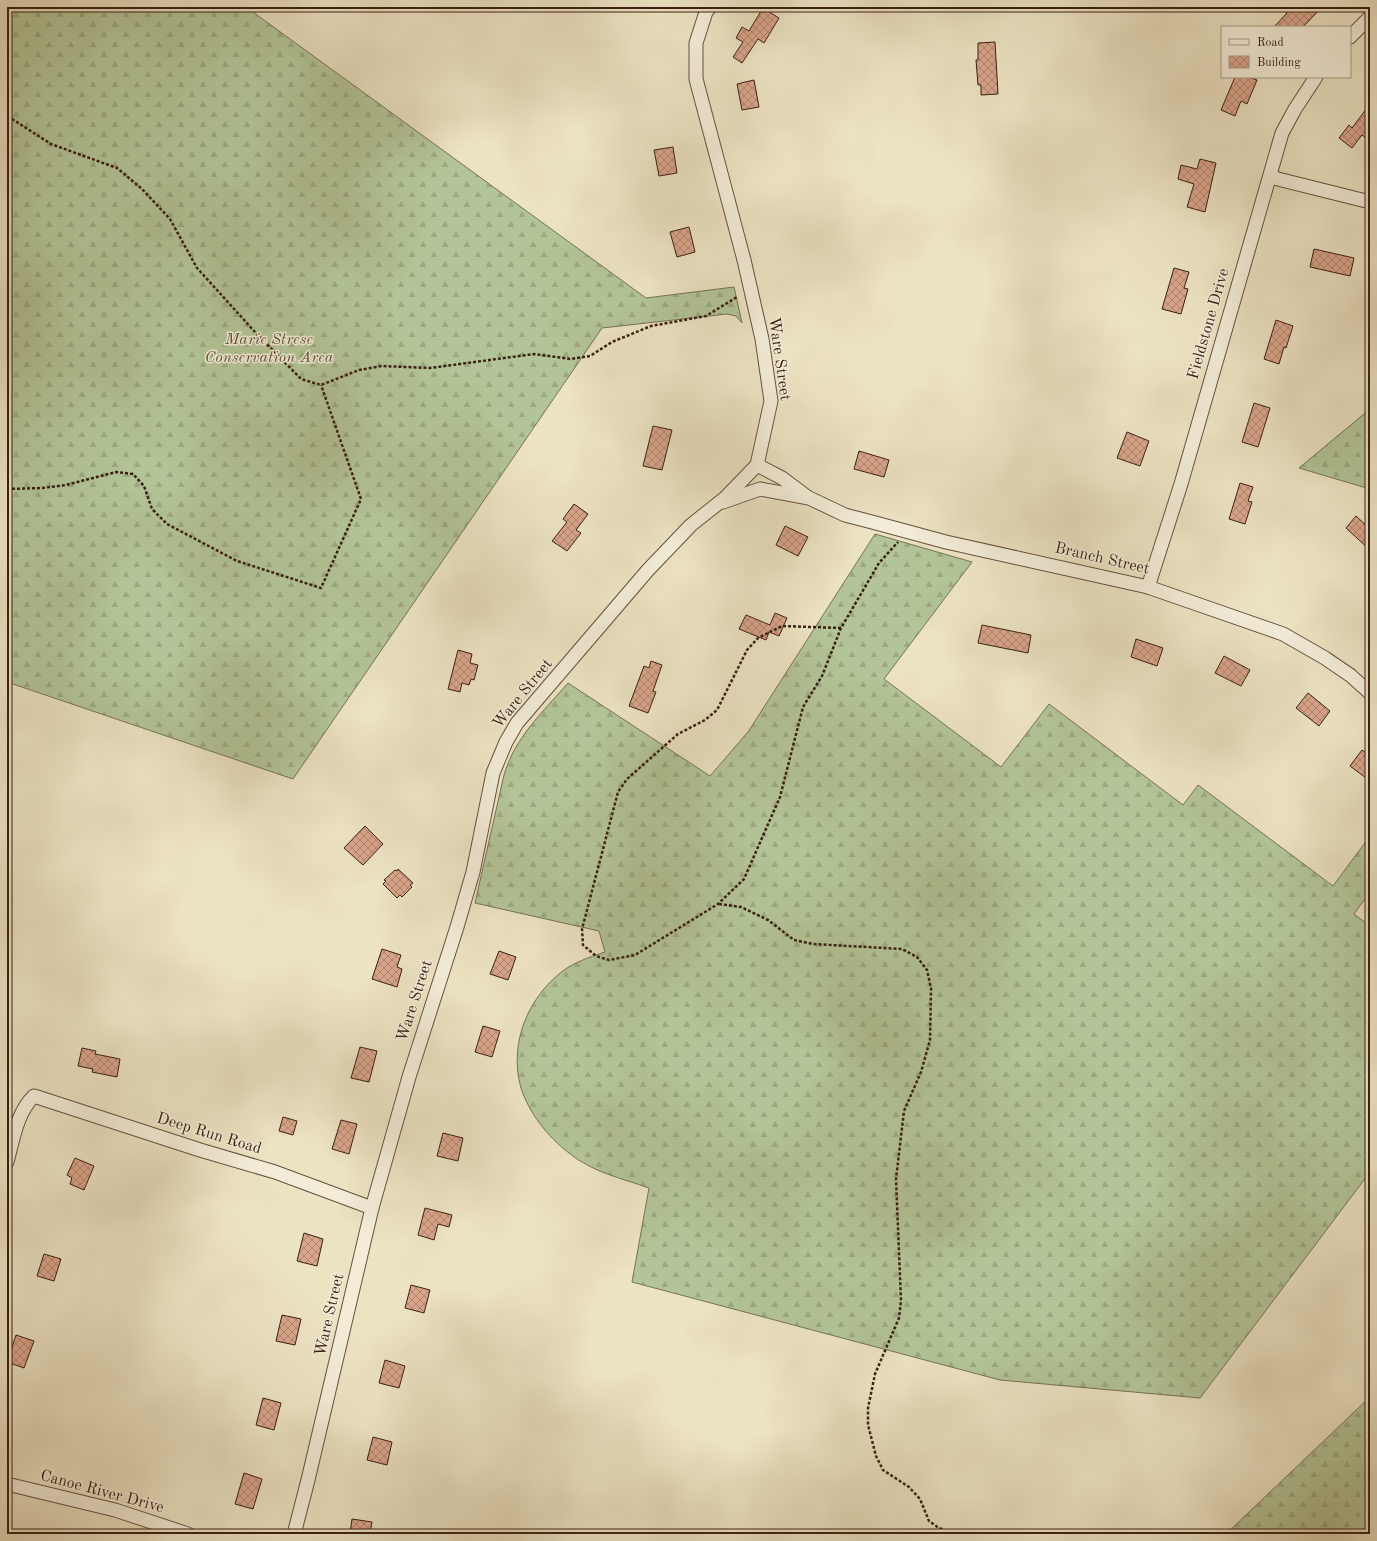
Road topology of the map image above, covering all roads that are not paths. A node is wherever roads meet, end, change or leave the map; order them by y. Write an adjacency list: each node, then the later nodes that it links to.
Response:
1 (710, 7): 7 (street, Ware Street)
2 (1370, 17): 3 (street)
3 (1351, 37)
4 (1315, 78): 5 (street, Fieldstone Drive)
5 (1270, 177): 6 (street); 10 (street, Fieldstone Drive)
6 (1370, 202)
7 (757, 465): 8 (street, Branch Street); 9 (street, Ware Street)
8 (809, 498): 9 (street, Branch Street); 10 (street, Branch Street)
9 (720, 503): 13 (street, Ware Street)
10 (1148, 587): 11 (street, Branch Street)
11 (1370, 693)
12 (7, 1162): 13 (street, Deep Run Road)
13 (372, 1208): 16 (street, Ware Street)
14 (7, 1484): 15 (street, Canoe River Drive)
15 (188, 1534)
16 (294, 1534)

